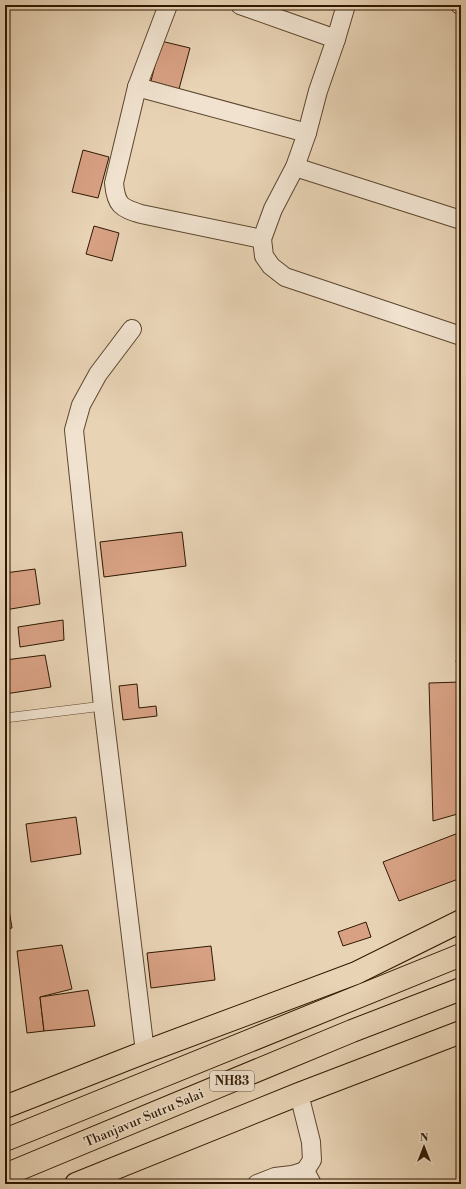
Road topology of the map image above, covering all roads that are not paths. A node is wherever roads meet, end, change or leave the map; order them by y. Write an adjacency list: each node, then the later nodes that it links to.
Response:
1 (168, 5): 5 (street)
2 (240, 5): 4 (street)
3 (346, 5): 4 (street)
4 (336, 39): 6 (street)
5 (137, 87): 6 (street); 9 (street)
6 (306, 133): 7 (street)
7 (294, 167): 8 (street); 9 (street)
8 (461, 220)
9 (262, 239): 11 (street)
10 (132, 329): 12 (street)
11 (461, 336)
12 (103, 706): 13 (lane); 18 (street)
13 (5, 718)
14 (461, 921): 18 (highway)
15 (461, 955): 21 (highway, NH83)
16 (461, 989): 22 (highway, Thanjavur Sutru Salai / NH83)
17 (461, 1032): 19 (highway)
18 (145, 1052): 20 (highway)
19 (298, 1094): 23 (street); 24 (highway)
20 (5, 1107)
21 (5, 1140)
22 (5, 1176)
23 (308, 1177): 25 (street)
24 (76, 1184)
25 (257, 1184)

